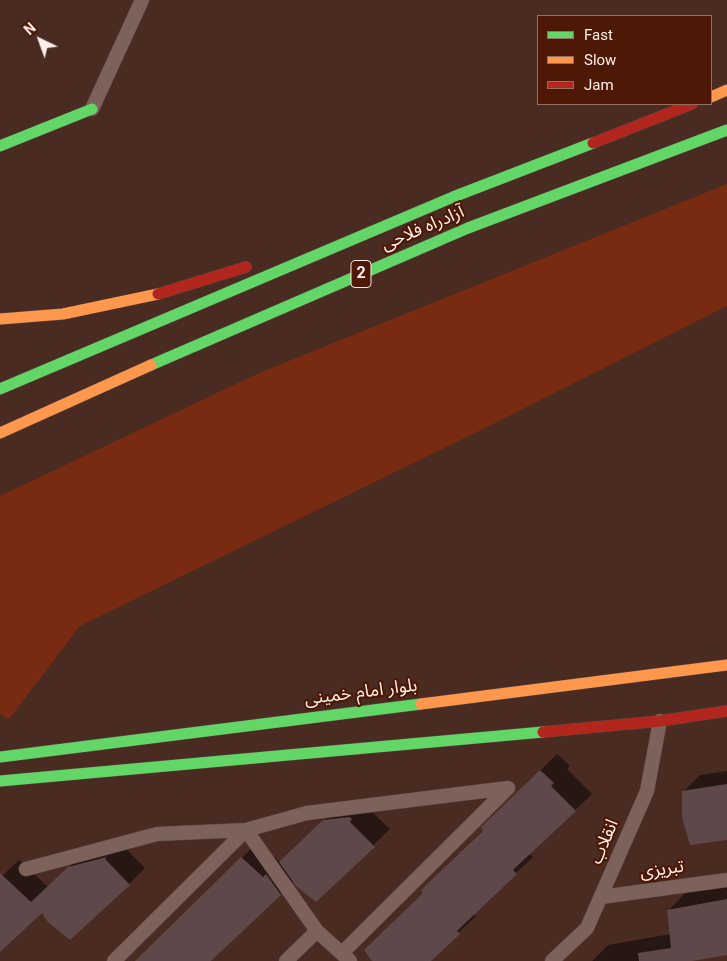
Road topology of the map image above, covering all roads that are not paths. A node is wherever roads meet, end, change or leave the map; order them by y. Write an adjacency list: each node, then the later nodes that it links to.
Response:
1 (142, 0): 5 (street)
2 (727, 90): 3 (main road)
3 (712, 97)
4 (689, 105): 8 (main road, آزادراه فلاحی / 2)
5 (92, 109): 7 (main road)
6 (727, 130): 13 (main road, آزادراه فلاحی / 2)
7 (0, 146)
8 (453, 197): 9 (main road); 12 (main road, آزادراه فلاحی / 2)
9 (302, 248)
10 (254, 264): 11 (main road)
11 (0, 319)
12 (0, 389)
13 (68, 401): 14 (main road, آزادراه فلاحی / 2); 15 (main road)
14 (0, 433)
15 (0, 443)
16 (727, 665): 19 (main road, بلوار امام خمینی)
17 (727, 711): 18 (main road)
18 (660, 721): 20 (main road); 24 (street, انقلاب)
19 (0, 757)
20 (0, 781)
21 (246, 830): 22 (street); 25 (street); 26 (street); 27 (street)
22 (26, 869)
23 (727, 880): 24 (street, تبریزی)
24 (601, 896): 29 (street, انقلاب)
25 (317, 931): 26 (street); 28 (street)
26 (346, 957)
27 (114, 961)
28 (286, 961)
29 (552, 961)

